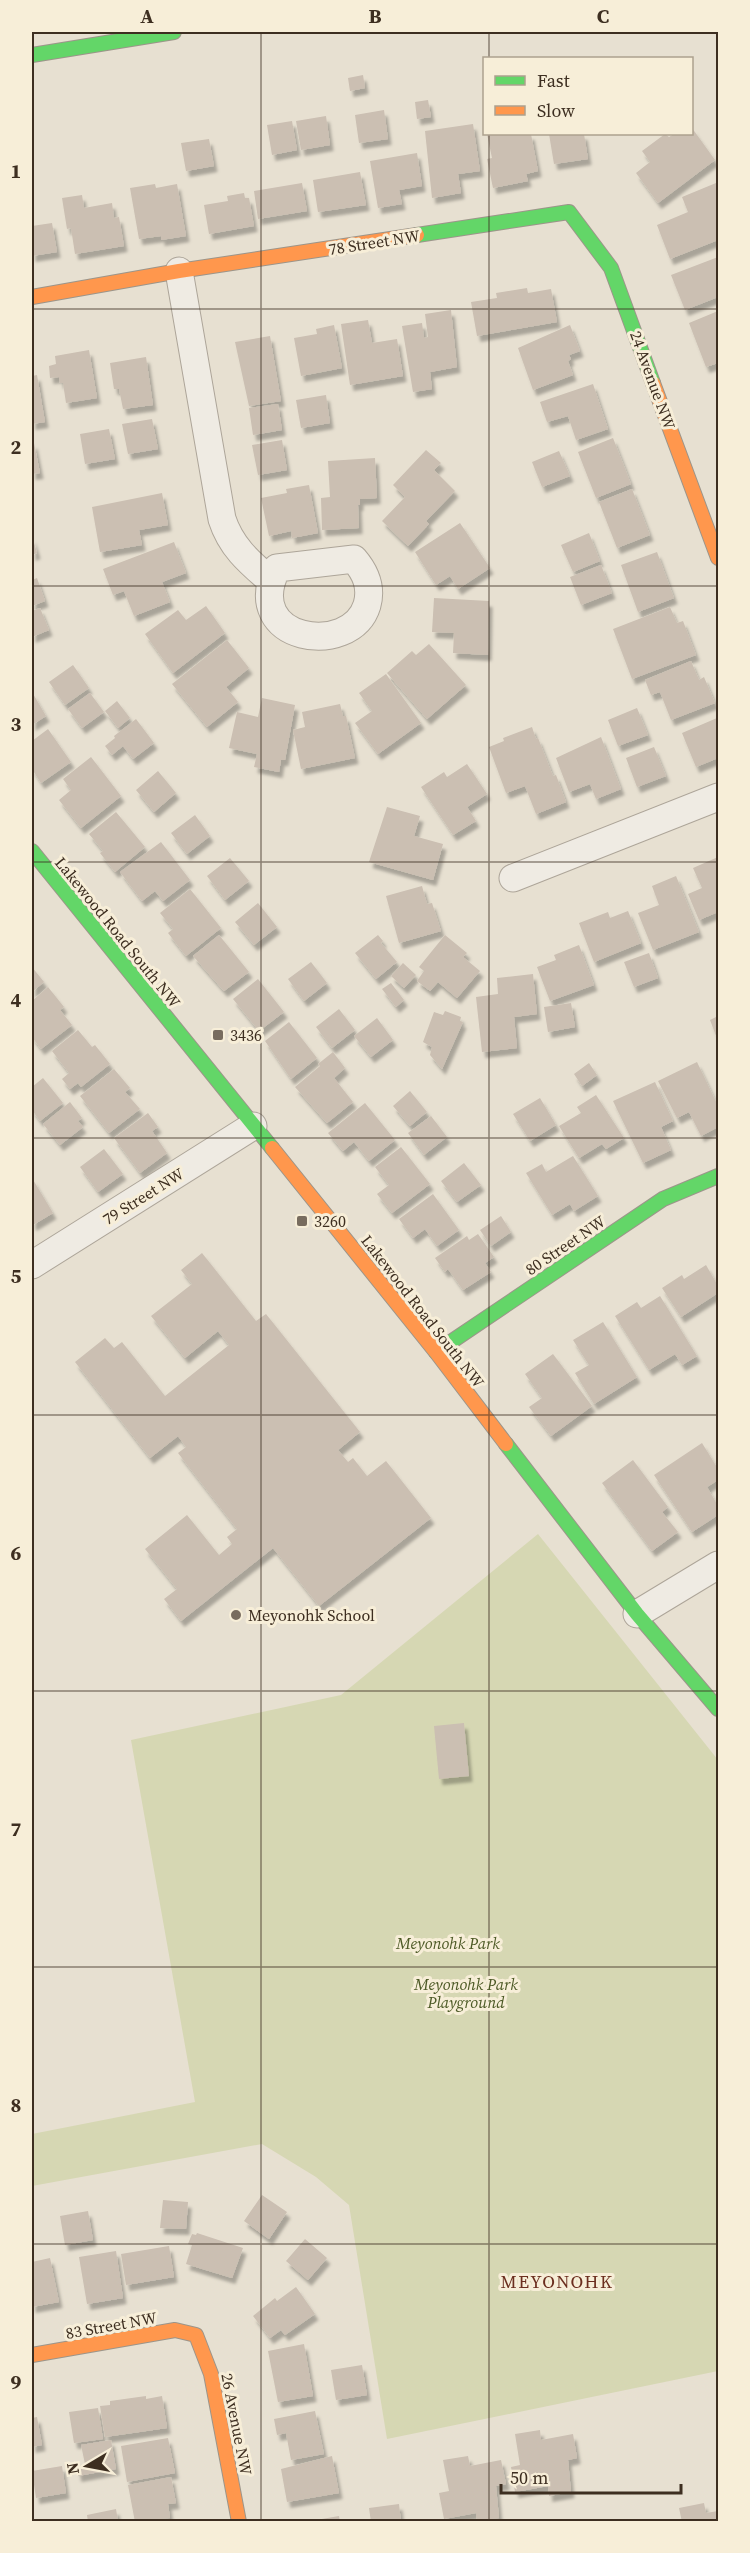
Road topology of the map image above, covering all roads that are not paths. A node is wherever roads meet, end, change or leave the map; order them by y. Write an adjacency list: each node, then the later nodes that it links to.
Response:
1 (174, 32): 2 (street)
2 (32, 55)
3 (569, 212): 4 (street, 78 Street NW); 6 (street, 24 Avenue NW)
4 (179, 272): 5 (street, 78 Street NW); 7 (street)
5 (32, 297)
6 (718, 558)
7 (271, 580)
8 (718, 797): 10 (street)
9 (32, 850): 11 (street, Lakewood Road South NW)
10 (513, 878)
11 (254, 1126): 13 (street, 79 Street NW); 14 (street, Lakewood Road South NW)
12 (718, 1176): 14 (street, 80 Street NW)
13 (32, 1265)
14 (436, 1352): 16 (street, Lakewood Road South NW)
15 (718, 1565): 16 (street)
16 (637, 1614): 17 (street, Lakewood Road South NW)
17 (718, 1709)
18 (196, 2335): 19 (street, 83 Street NW); 20 (street, 26 Avenue NW)
19 (32, 2355)
20 (239, 2522)

